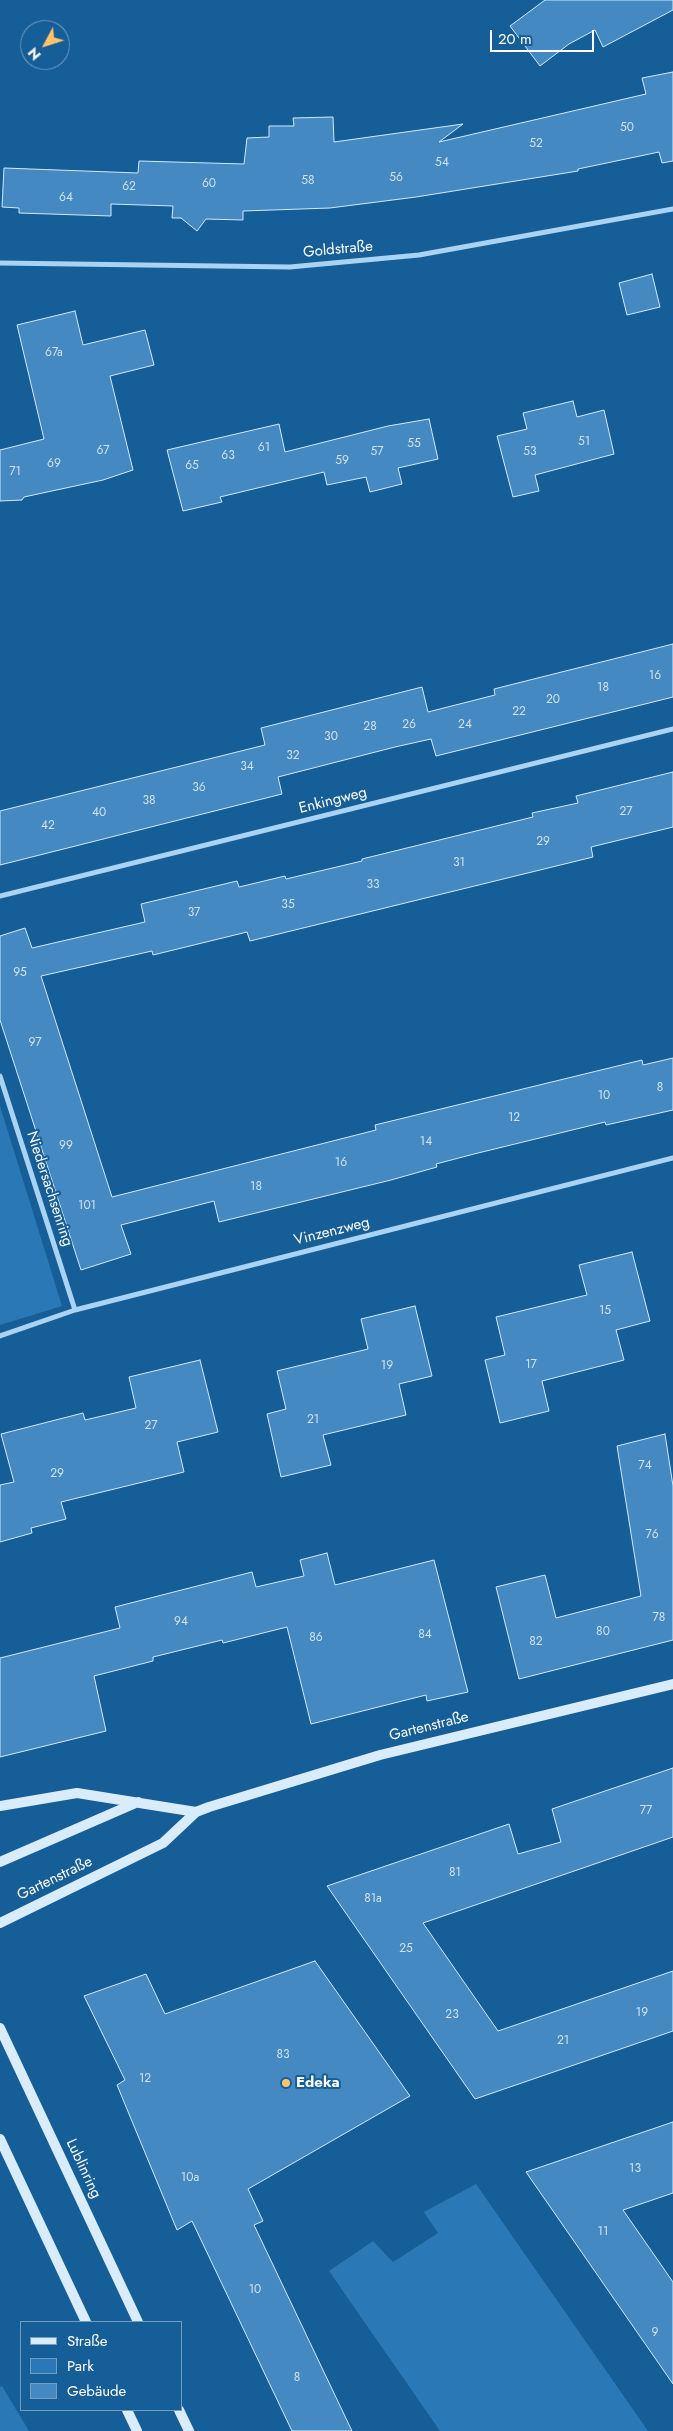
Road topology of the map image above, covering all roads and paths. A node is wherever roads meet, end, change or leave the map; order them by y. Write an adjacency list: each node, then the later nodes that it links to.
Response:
1 (673, 209): 2 (street, Goldstraße)
2 (0, 263)
3 (673, 729): 4 (street, Enkingweg)
4 (0, 896)
5 (0, 1076): 7 (street, Niedersachsenring)
6 (673, 1158): 7 (street, Vinzenzweg)
7 (75, 1310): 8 (street, Vinzenzweg)
8 (0, 1336)
9 (673, 1684): 12 (street, Gartenstraße)
10 (139, 1801): 11 (street, Gartenstraße); 12 (street, Gartenstraße); 13 (street)
11 (0, 1806)
12 (196, 1812): 14 (street, Gartenstraße)
13 (0, 1862)
14 (0, 1923)
15 (0, 2028): 18 (street, Lublinring)
16 (0, 2139): 17 (street)
17 (86, 2321)
18 (138, 2321)
19 (127, 2411): 21 (street)
20 (179, 2411): 22 (street)
21 (137, 2431)
22 (189, 2431)

